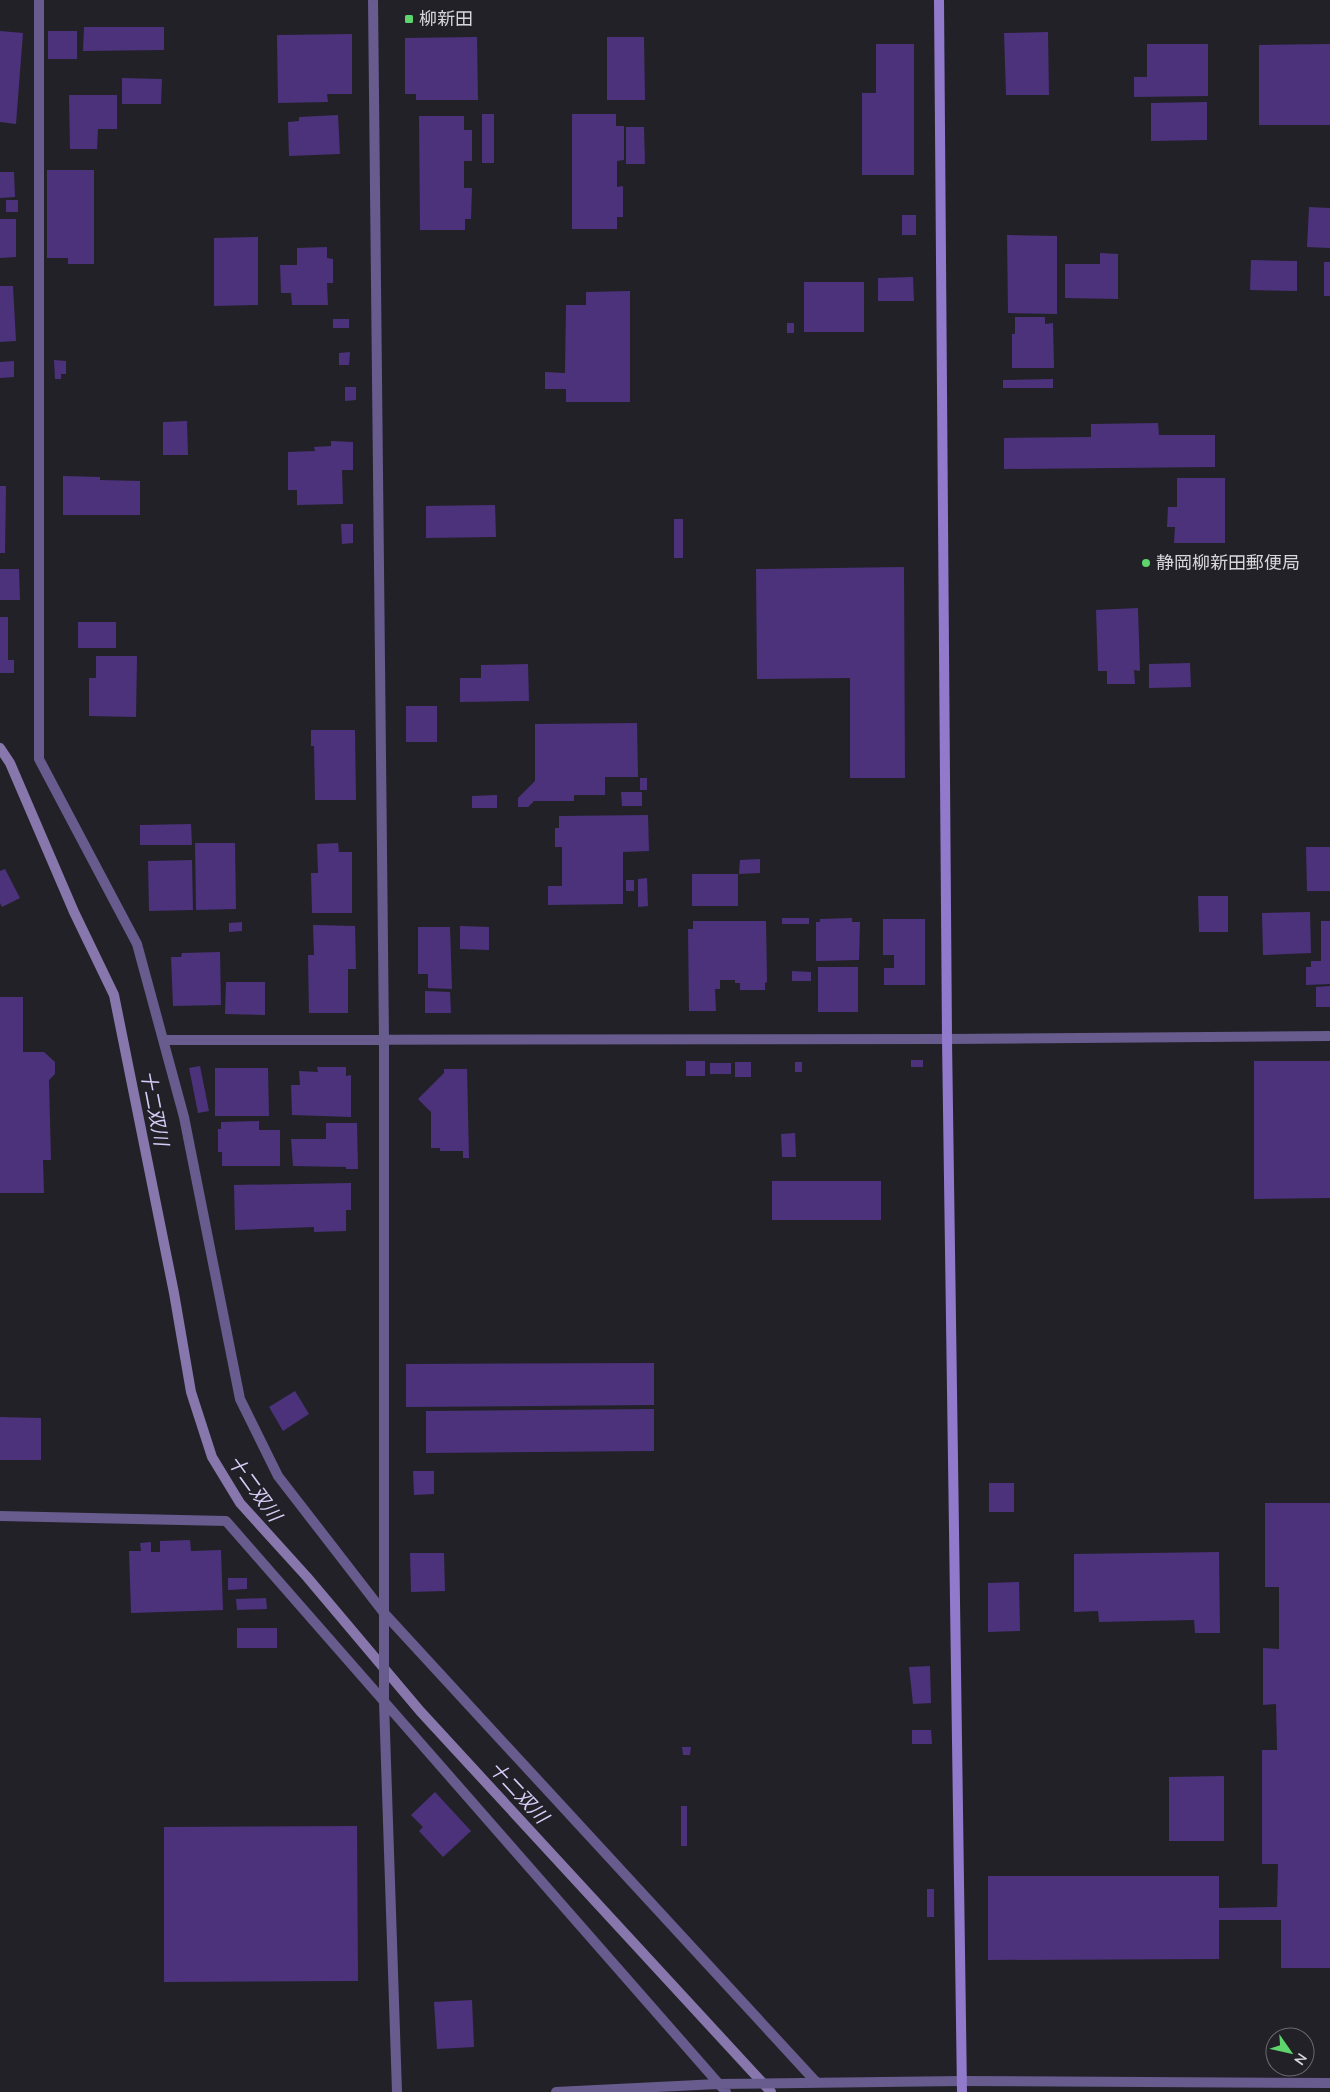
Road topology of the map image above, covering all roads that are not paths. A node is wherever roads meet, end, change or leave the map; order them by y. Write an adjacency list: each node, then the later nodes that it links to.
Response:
1 (39, 0): 6 (street)
2 (373, 0): 7 (street)
3 (939, 0): 5 (street)
4 (1330, 1036): 5 (street)
5 (947, 1039): 7 (street); 11 (street)
6 (163, 1040): 7 (street); 9 (street)
7 (384, 1040): 9 (street)
8 (0, 1516): 10 (street)
9 (384, 1612): 10 (street); 12 (street)
10 (384, 1702): 14 (street); 15 (street)
11 (962, 2081): 12 (street); 13 (street); 18 (street)
12 (816, 2083): 14 (street)
13 (1330, 2083)
14 (718, 2084): 16 (street); 17 (street)
15 (397, 2092)
16 (556, 2092)
17 (726, 2092)
18 (962, 2092)

